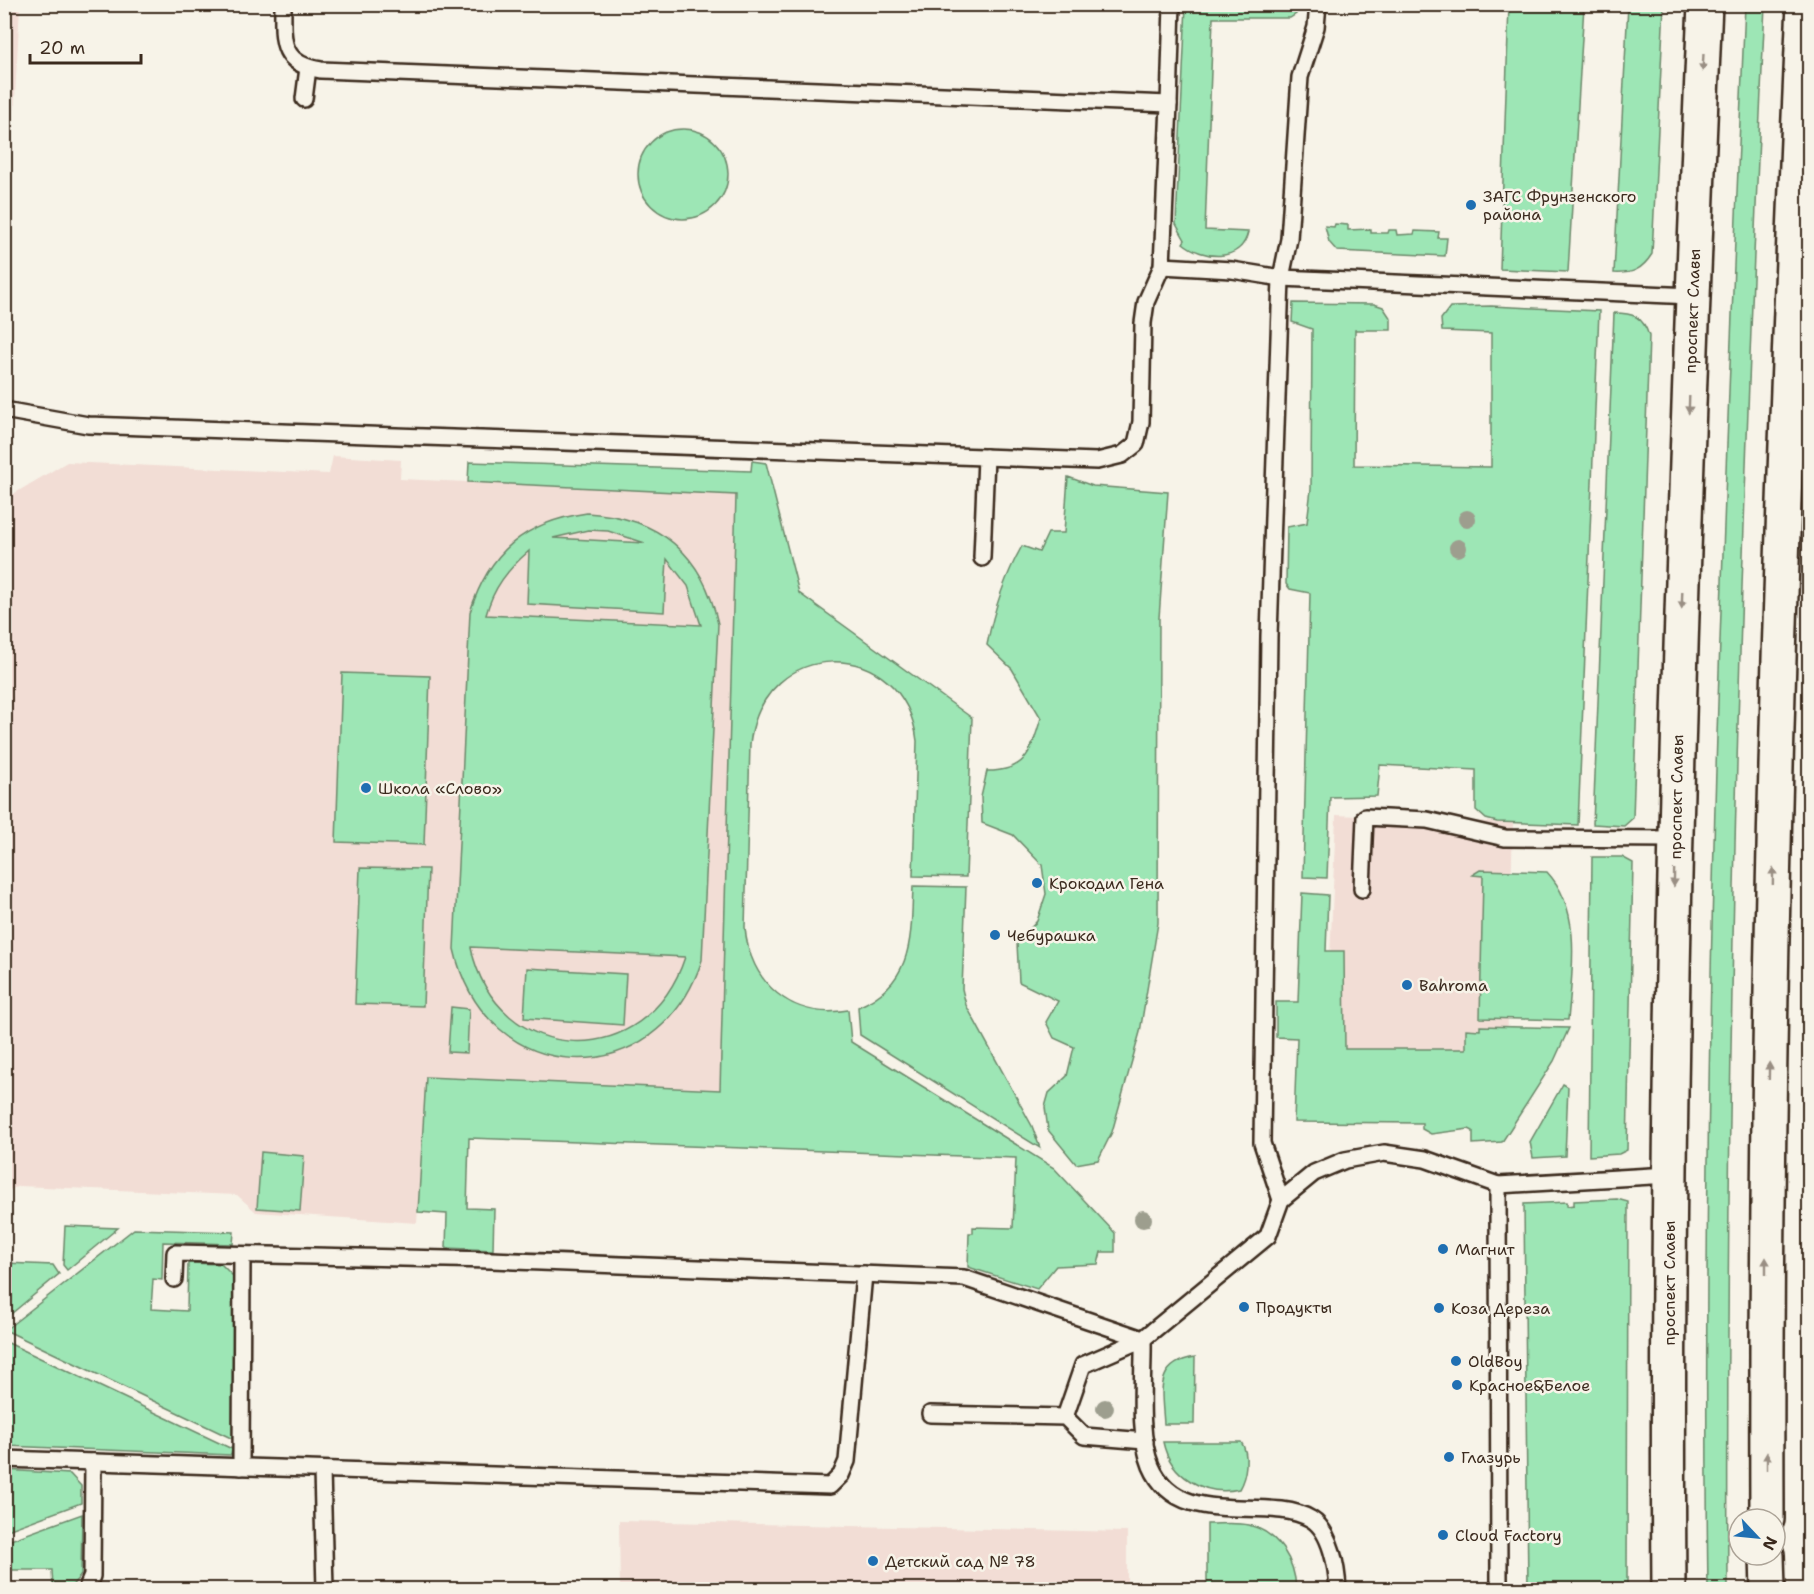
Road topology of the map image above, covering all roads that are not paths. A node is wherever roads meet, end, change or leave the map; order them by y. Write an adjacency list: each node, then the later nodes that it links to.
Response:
1 (283, 4): 6 (lane)
2 (1172, 4): 8 (lane)
3 (1318, 4): 10 (lane)
4 (1705, 4): 11 (main road, проспект Славы, one-way to 11)
5 (1804, 4): 31 (main road, one-way to 5)
6 (308, 68): 7 (lane); 8 (lane)
7 (304, 99)
8 (1169, 104): 9 (lane)
9 (1162, 266): 10 (lane); 13 (lane)
10 (1281, 278): 11 (lane); 19 (lane)
11 (1692, 296): 15 (main road, проспект Славы, one-way to 15)
12 (4, 410): 13 (lane)
13 (986, 457): 14 (lane)
14 (982, 558)
15 (1675, 839): 16 (lane); 17 (main road, проспект Славы, one-way to 17)
16 (1362, 889)
17 (1670, 1175): 18 (lane); 37 (main road, проспект Славы)
18 (1498, 1185): 19 (lane); 36 (lane)
19 (1281, 1200): 23 (lane)
20 (242, 1255): 21 (lane); 22 (lane); 29 (lane)
21 (864, 1274): 23 (lane); 30 (lane)
22 (174, 1279)
23 (1143, 1339): 25 (lane); 26 (lane)
24 (930, 1414): 25 (lane)
25 (1065, 1417): 26 (lane)
26 (1144, 1441): 35 (lane)
27 (4, 1459): 28 (lane)
28 (93, 1462): 29 (lane); 33 (lane)
29 (242, 1467): 30 (lane)
30 (322, 1470): 34 (lane)
31 (1767, 1507)
32 (1767, 1567): 38 (main road)
33 (86, 1590)
34 (325, 1590)
35 (1338, 1590)
36 (1499, 1590)
37 (1669, 1590)
38 (1768, 1590)

